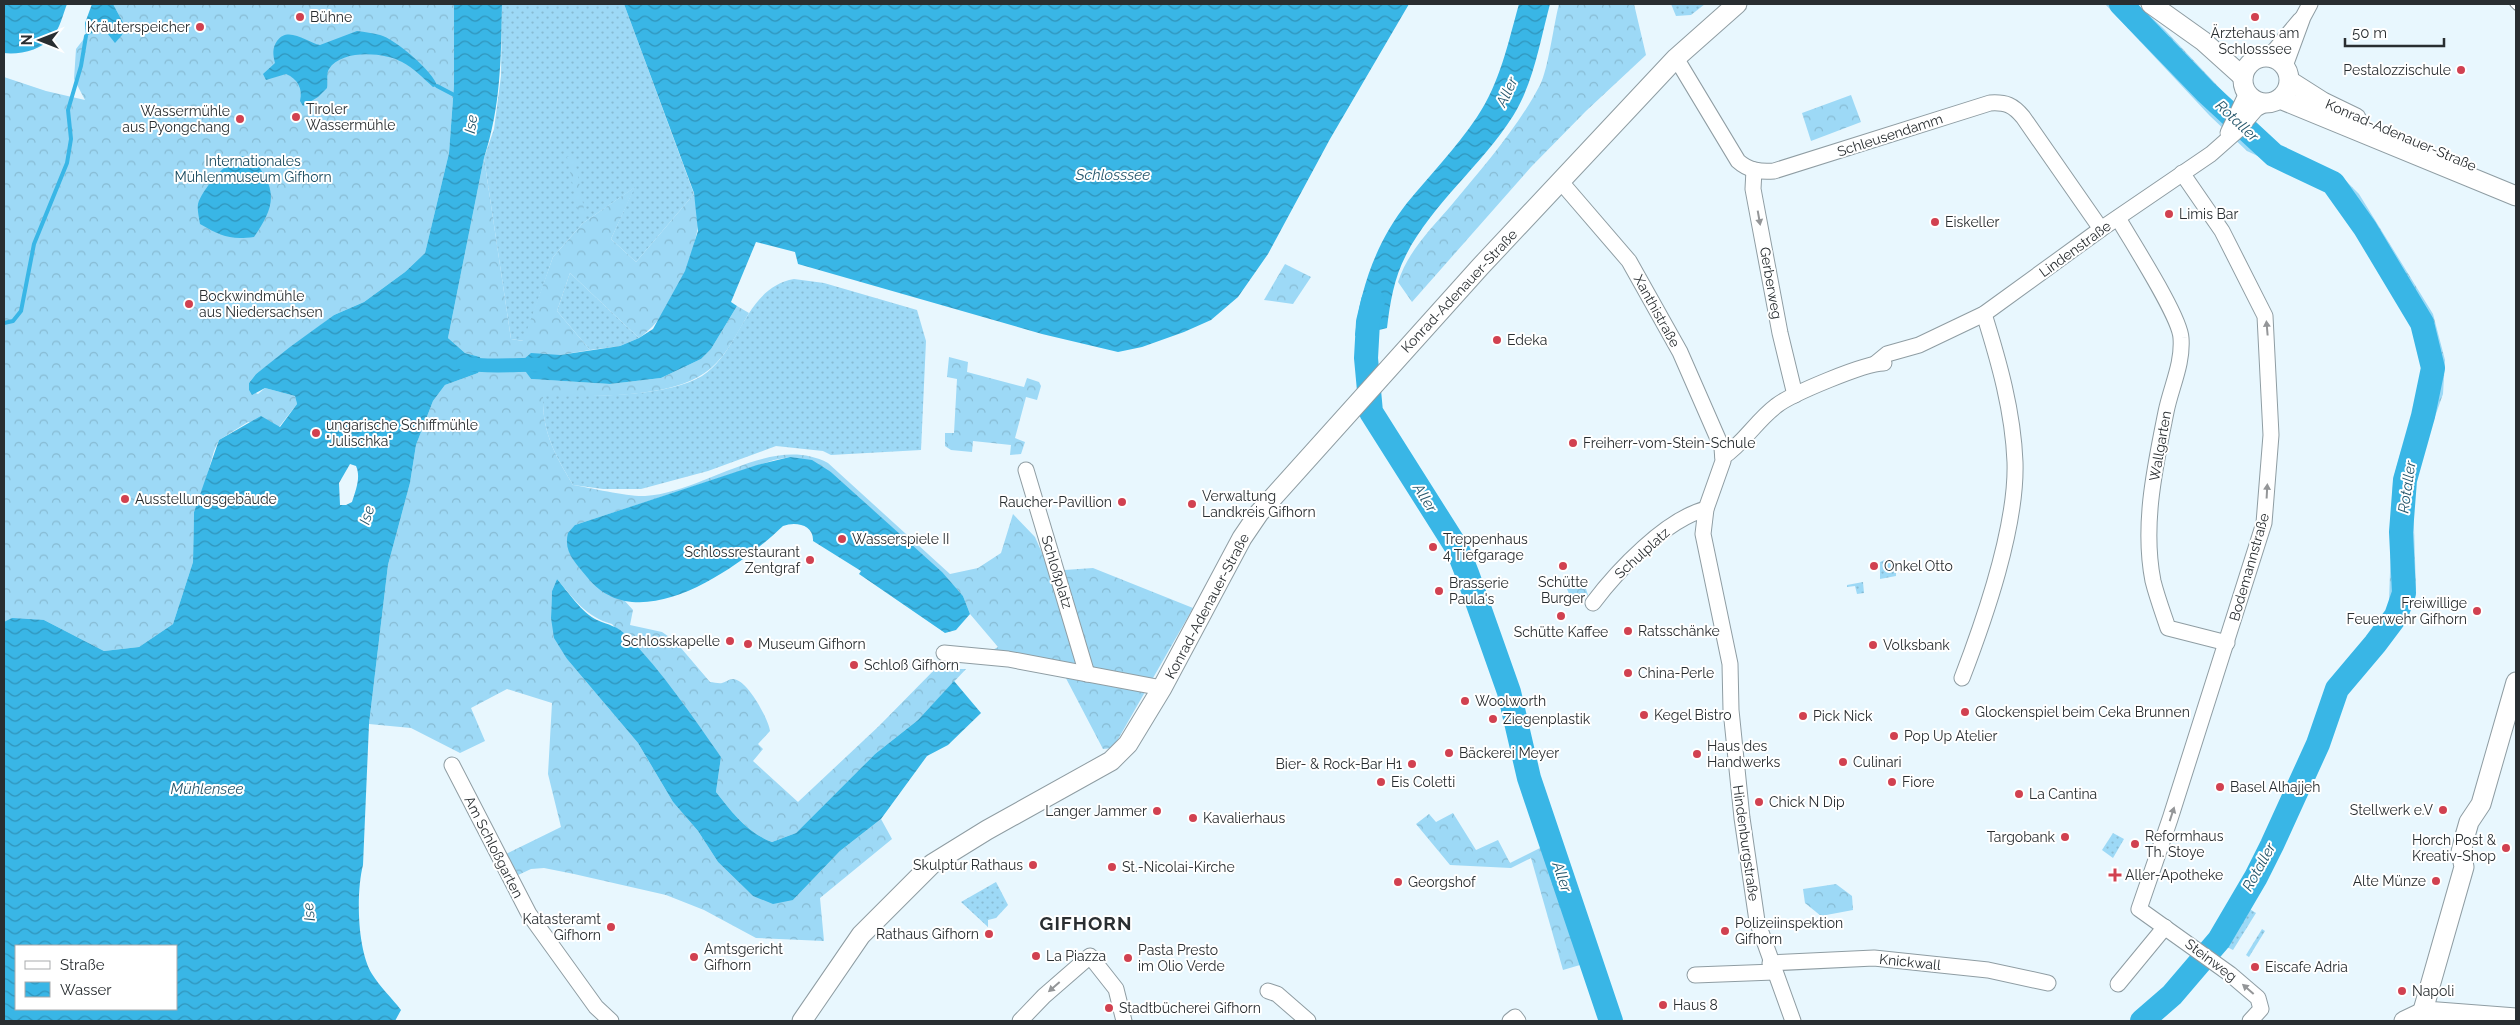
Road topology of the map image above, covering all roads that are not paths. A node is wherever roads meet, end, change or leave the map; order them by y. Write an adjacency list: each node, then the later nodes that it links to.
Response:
1 (1737, 4): 5 (street, Konrad-Adenauer-Straße)
2 (2150, 4): 4 (street)
3 (2306, 10): 6 (street); 7 (street)
4 (2203, 41): 6 (street); 8 (street)
5 (1676, 58): 11 (street); 13 (street, Konrad-Adenauer-Straße)
6 (2260, 59): 7 (street); 8 (street)
7 (2287, 74): 9 (street); 14 (street, Konrad-Adenauer-Straße)
8 (2245, 85): 9 (street); 10 (street, Lindenstraße)
9 (2273, 101): 10 (street, Lindenstraße); 15 (street, Konrad-Adenauer-Straße)
10 (2244, 115): 12 (street, Lindenstraße)
11 (1754, 170): 17 (street, Schleusendamm); 19 (street, Gerberweg, one-way to 19)
12 (2182, 174): 16 (street, Lindenstraße); 24 (street, Bodemannstraße, one-way to 12)
13 (1561, 182): 20 (street, Xanthistraße); 29 (street, Konrad-Adenauer-Straße)
14 (2516, 182)
15 (2516, 196)
16 (2118, 218): 17 (street, Lindenstraße); 24 (street, Wallgarten)
17 (2101, 229): 18 (street, Lindenstraße)
18 (1984, 314): 19 (street, Lindenstraße); 27 (street)
19 (1795, 395): 20 (street, Lindenstraße)
20 (1723, 457): 22 (street)
21 (1026, 470): 26 (street, Schloßplatz)
22 (1706, 510): 23 (street, Schulplatz); 33 (street, Hindenburgstraße)
23 (1592, 603)
24 (2227, 643): 31 (street, Bodemannstraße, one-way to 24)
25 (944, 653): 26 (street)
26 (1087, 674): 29 (street)
27 (1962, 678)
28 (2516, 682): 38 (street)
29 (1162, 688): 41 (street, Konrad-Adenauer-Straße)
30 (452, 765): 40 (street, Am Schloßgarten)
31 (2139, 910): 32 (street, Steinweg)
32 (2165, 927): 36 (street); 48 (street, Steinweg, one-way to 32)
33 (1772, 967): 34 (street, Knickwall); 35 (street, Knickwall); 47 (street, Hindenburgstraße)
34 (1695, 975)
35 (2048, 983)
36 (2118, 984)
37 (1268, 991): 44 (street)
38 (2423, 1016): 39 (street); 49 (street)
39 (2516, 1018)
40 (611, 1021)
41 (802, 1021)
42 (1020, 1021): 43 (street, one-way to 42)
43 (1124, 1021)
44 (1308, 1021)
45 (1510, 1021): 46 (street)
46 (1518, 1021)
47 (1793, 1021)
48 (2250, 1021)
49 (2404, 1021)

